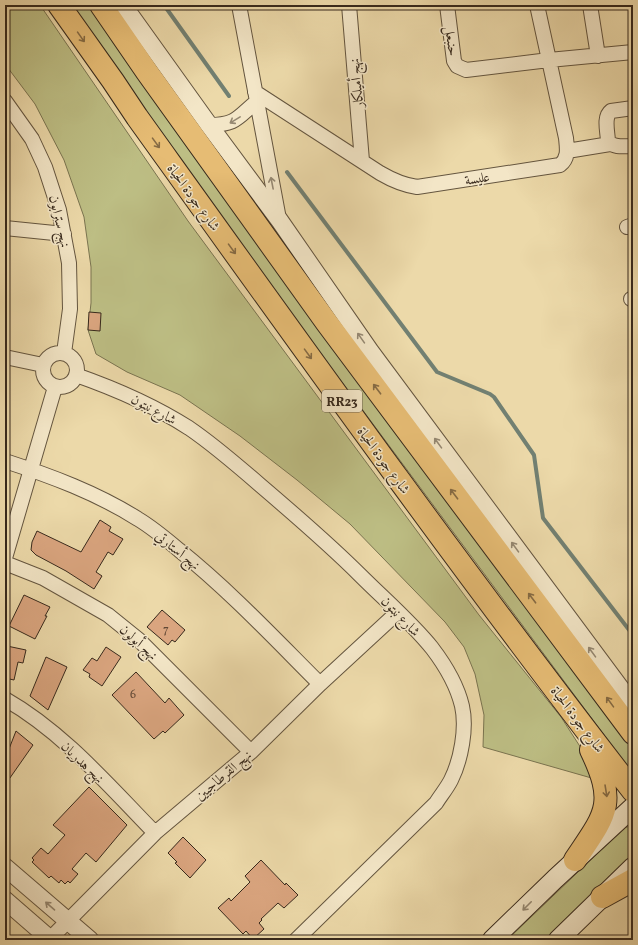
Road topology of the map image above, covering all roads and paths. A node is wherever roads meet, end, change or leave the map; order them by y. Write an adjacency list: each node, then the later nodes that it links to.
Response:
1 (59, 5): 36 (highway, شارع جودة الحياة / RR23, one-way to 36)
2 (101, 5): 37 (highway, RR23, one-way to 2)
3 (123, 5): 15 (street)
4 (239, 5): 12 (street)
5 (349, 5): 19 (street, نهج أميلكار)
6 (447, 5): 11 (street, حنبعل)
7 (537, 5): 11 (street)
8 (590, 5): 10 (street)
9 (633, 52): 10 (street)
10 (598, 56): 11 (street)
11 (548, 60): 18 (street)
12 (256, 97): 15 (street, one-way to 15); 19 (street, عليسة); 20 (street, one-way to 12)
13 (7, 107): 22 (street, نهج سترابون)
14 (633, 108): 16 (street)
15 (209, 125): 20 (street)
16 (610, 144): 17 (street); 18 (street)
17 (633, 146)
18 (567, 150): 19 (street, عليسة)
19 (362, 161)
20 (280, 221): 35 (street, one-way to 20)
21 (5, 228): 22 (street)
22 (64, 234): 23 (street, نهج سترابون)
23 (64, 353): 25 (street); 26 (street)
24 (5, 356): 25 (street)
25 (43, 365): 27 (street)
26 (76, 375): 27 (street); 32 (street, شارع نبتون)
27 (55, 387): 29 (street)
28 (5, 461): 29 (street, نهج أستارتي)
29 (32, 470): 30 (street); 33 (street, نهج أستارتي)
30 (5, 558)
31 (5, 564): 38 (street, نهج أبولون)
32 (398, 612): 33 (street, نهج القرطاجيين); 51 (street, شارع نبتون)
33 (320, 684): 38 (street, نهج القرطاجيين)
34 (5, 699): 41 (street, نهج هدريان)
35 (633, 705)
36 (575, 716): 39 (highway, شارع جودة الحياة / RR23); 42 (highway, one-way to 42)
37 (633, 733)
38 (251, 752): 41 (street, نهج القرطاجيين)
39 (633, 791)
40 (633, 807): 42 (main road)
41 (155, 833): 48 (street, نهج القرطاجيين)
42 (575, 860): 52 (main road, one-way to 52)
43 (5, 867): 48 (street, one-way to 43)
44 (633, 867): 46 (main road)
45 (633, 880): 46 (highway)
46 (602, 897): 53 (main road)
47 (5, 900): 49 (street)
48 (68, 921): 49 (street, نهج القرطاجيين); 50 (street)
49 (50, 940)
50 (90, 940)
51 (296, 940)
52 (492, 940)
53 (558, 940)

